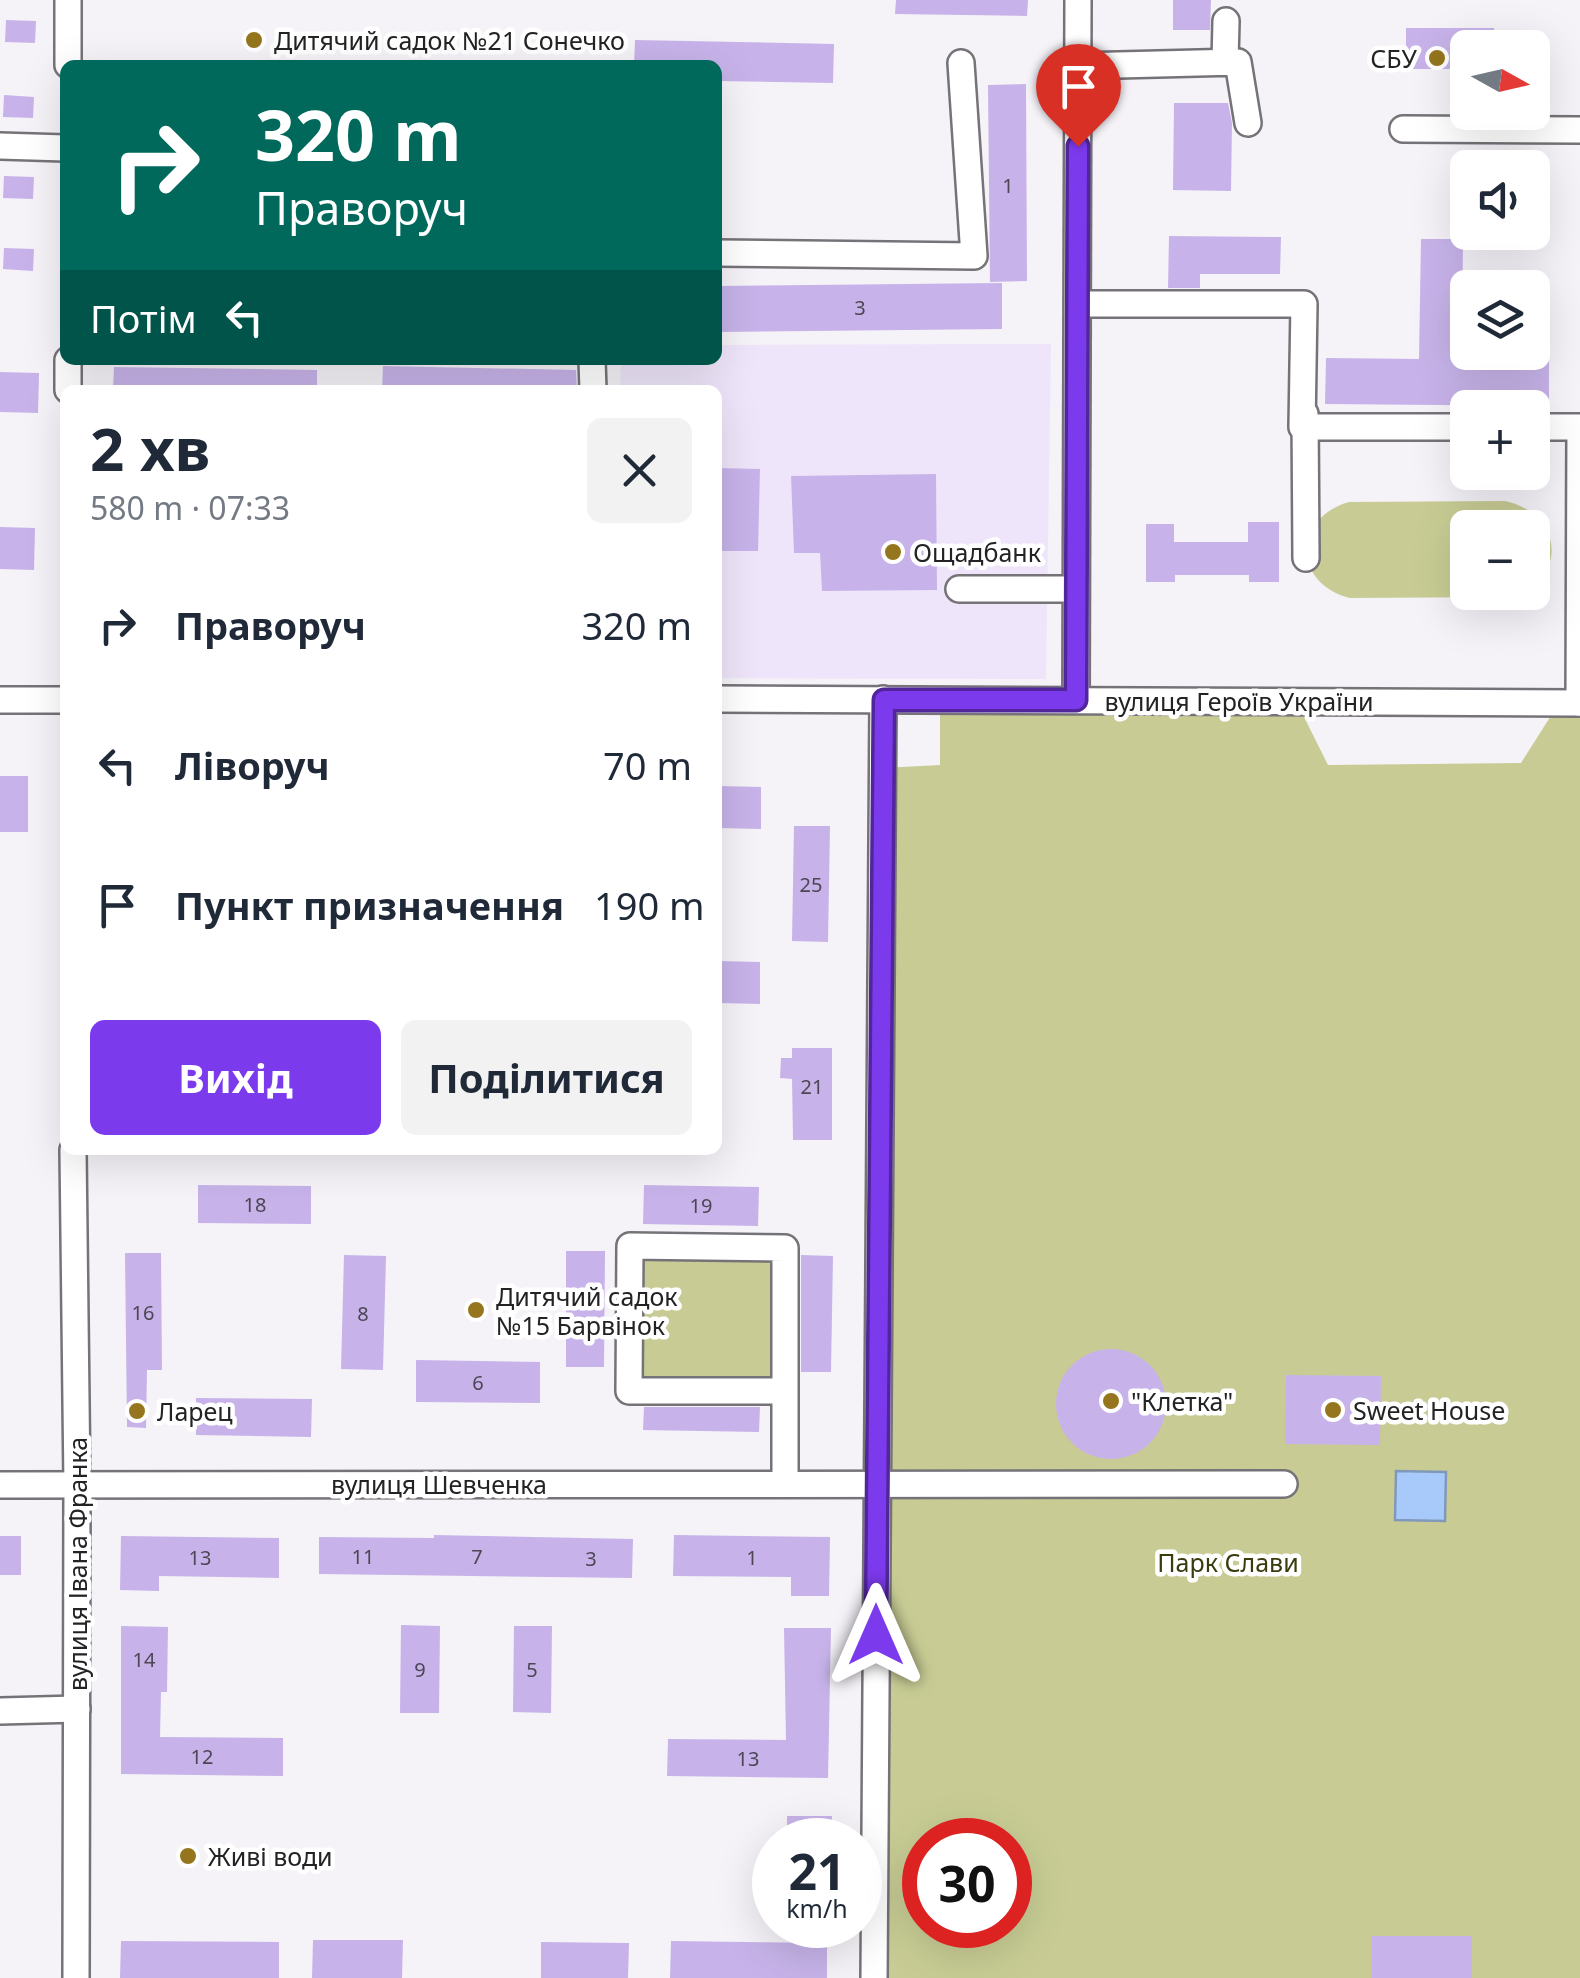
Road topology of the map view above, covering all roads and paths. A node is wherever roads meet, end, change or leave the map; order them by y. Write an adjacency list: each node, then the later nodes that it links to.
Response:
1 (68, 0): 4 (street)
2 (1078, 0): 7 (street)
3 (1226, 22): 5 (street)
4 (68, 60)
5 (1225, 62): 7 (street); 8 (street)
6 (961, 63): 13 (street)
7 (1078, 66): 14 (street)
8 (1248, 123)
9 (1403, 128): 10 (street)
10 (1580, 130)
11 (0, 146): 12 (street)
12 (60, 148)
13 (722, 254)
14 (1078, 304): 15 (street); 21 (street)
15 (1304, 304): 16 (street); 19 (street)
16 (1450, 427)
17 (1550, 427): 18 (street)
18 (1580, 537): 27 (street)
19 (1306, 558)
20 (959, 589): 21 (street)
21 (1076, 590): 26 (street)
22 (722, 699): 25 (street, вулиця Героїв України)
23 (0, 700): 24 (street)
24 (60, 700)
25 (884, 700): 26 (street, вулиця Героїв України); 30 (street)
26 (1076, 700): 27 (street, вулиця Героїв України)
27 (1580, 703)
28 (73, 1155): 33 (street, вулиця Івана Франка)
29 (785, 1391): 29 (street); 31 (street)
30 (878, 1482): 31 (street, вулиця Шевченка); 34 (street, вулиця Шевченка); 38 (street)
31 (785, 1483): 33 (street, вулиця Шевченка)
32 (0, 1484): 33 (street, вулиця Шевченка)
33 (77, 1484): 35 (street, вулиця Івана Франка)
34 (1284, 1484)
35 (78, 1709): 36 (street); 37 (street, вулиця Івана Франка)
36 (0, 1710)
37 (76, 1978)
38 (874, 1978)

